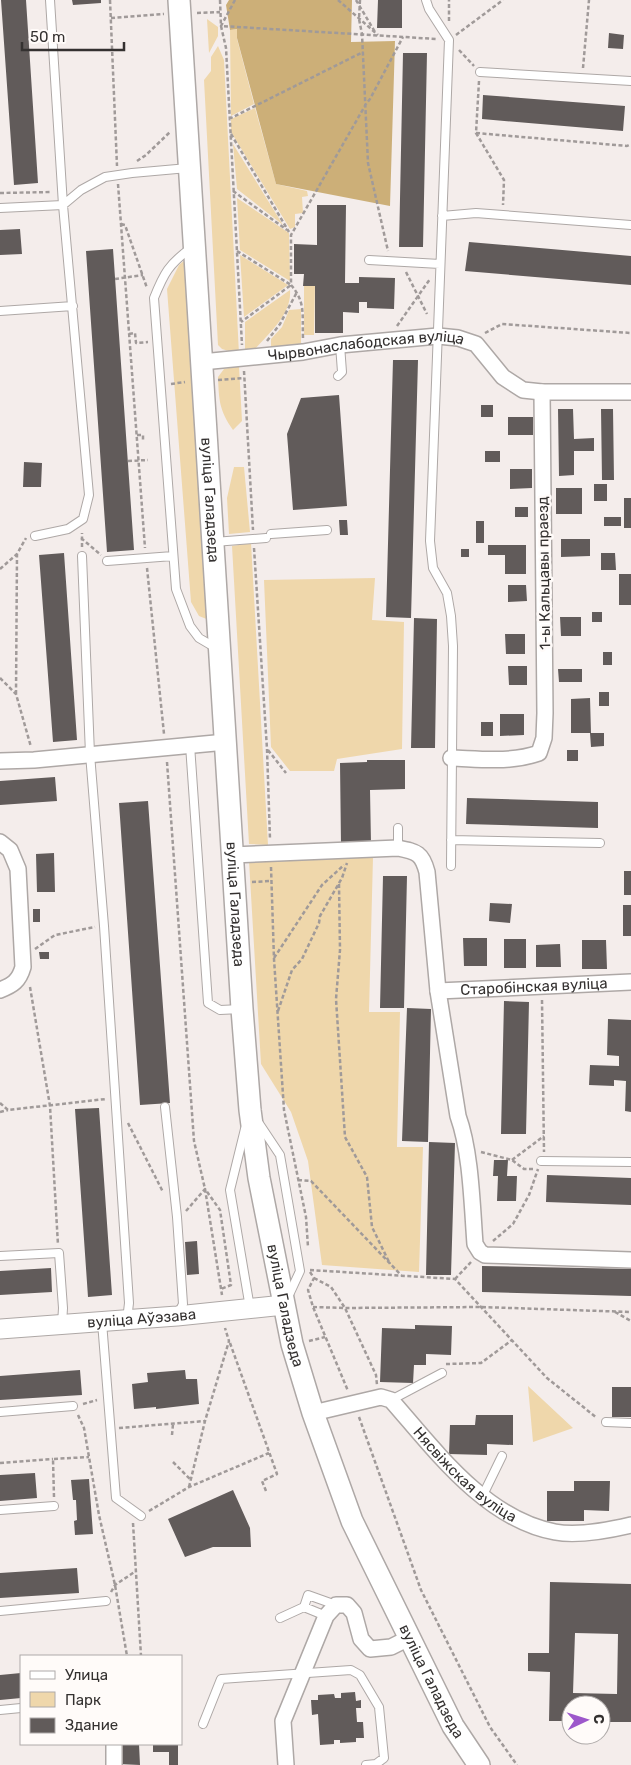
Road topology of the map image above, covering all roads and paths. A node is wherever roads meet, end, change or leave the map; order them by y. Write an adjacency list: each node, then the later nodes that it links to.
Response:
1 (50, 0): 36 (lane)
2 (220, 0): 13 (path)
3 (234, 0): 17 (path)
4 (338, 0): 16 (path)
5 (356, 0): 12 (path)
6 (360, 0): 12 (path)
7 (426, 0): 21 (lane)
8 (503, 0): 21 (path)
9 (589, 0): 24 (path)
10 (110, 1): 15 (path)
11 (174, 7): 15 (path); 31 (main road, вуліца Галадзеда)
12 (360, 7): 16 (path); 19 (path)
13 (220, 12): 14 (path); 17 (path)
14 (197, 13)
15 (111, 18): 32 (path)
16 (359, 19): 18 (path); 19 (path)
17 (221, 26): 18 (path); 27 (path)
18 (362, 34): 19 (path); 22 (path)
19 (378, 35): 20 (path)
20 (403, 37): 21 (path); 26 (path)
21 (449, 40): 23 (path); 39 (lane)
22 (363, 52): 26 (path); 27 (path)
23 (480, 72): 24 (lane); 29 (path)
24 (582, 78): 25 (lane)
25 (631, 81)
26 (366, 104): 41 (path); 45 (path)
27 (229, 119): 28 (path)
28 (230, 132): 33 (path); 41 (path)
29 (476, 133): 30 (path); 38 (path)
30 (631, 144)
31 (190, 168): 32 (lane); 42 (main road, вуліца Галадзеда)
32 (117, 174): 36 (lane); 49 (path)
33 (233, 191): 41 (path); 43 (path)
34 (52, 192): 35 (path)
35 (0, 193)
36 (63, 205): 37 (lane); 54 (lane)
37 (0, 208)
38 (503, 215): 39 (lane); 40 (lane)
39 (442, 216): 47 (lane)
40 (631, 225)
41 (290, 234): 51 (path)
42 (195, 245): 67 (main road, вуліца Галадзеда); 84 (lane)
43 (237, 251): 51 (path); 56 (path)
44 (369, 260): 45 (lane)
45 (391, 262): 46 (lane)
46 (401, 262): 47 (lane); 53 (path)
47 (440, 264): 53 (path); 59 (lane)
48 (143, 275): 49 (path)
49 (125, 277): 50 (path); 58 (path)
50 (115, 278)
51 (291, 284): 52 (path); 56 (path)
52 (298, 292): 62 (path); 65 (path)
53 (418, 296): 59 (path); 60 (path)
54 (73, 306): 55 (lane); 77 (lane)
55 (0, 311)
56 (241, 322): 66 (path)
57 (631, 333): 63 (path)
58 (129, 334): 61 (path); 71 (path)
59 (438, 336): 60 (street, Чырвонаслабодская вуліца); 63 (street, Чырвонаслабодская вуліца); 96 (lane)
60 (388, 340): 64 (street, Чырвонаслабодская вуліца)
61 (152, 342)
62 (264, 344)
63 (476, 344): 69 (street, Чырвонаслабодская вуліца)
64 (340, 345): 65 (street, Чырвонаслабодская вуліца); 68 (lane)
65 (303, 352): 66 (street, Чырвонаслабодская вуліца)
66 (243, 358): 67 (street, Чырвонаслабодская вуліца); 79 (path)
67 (202, 362): 80 (main road, вуліца Галадзеда)
68 (338, 376)
69 (542, 392): 70 (street, Чырвонаслабодская вуліца); 96 (street, 1-ы Кальцавы праезд)
70 (631, 392)
71 (137, 436): 72 (path); 74 (path)
72 (143, 442)
73 (148, 460): 74 (path)
74 (138, 461): 75 (path); 81 (path)
75 (128, 462)
76 (327, 530): 79 (lane)
77 (35, 536): 82 (path)
78 (81, 538): 86 (path)
79 (253, 540): 80 (lane); 94 (path)
80 (214, 542): 88 (main road, вуліца Галадзеда)
81 (145, 549)
82 (17, 554): 87 (path); 90 (path)
83 (82, 556): 95 (lane)
84 (173, 556): 85 (lane); 88 (lane)
85 (146, 558): 86 (lane); 93 (path)
86 (107, 561)
87 (0, 570)
88 (221, 651): 91 (main road, вуліца Галадзеда)
89 (0, 678): 90 (path)
90 (16, 694): 97 (path)
91 (226, 742): 92 (street); 106 (main road, вуліца Галадзеда)
92 (190, 745): 93 (street); 118 (lane)
93 (166, 748): 95 (street); 134 (path)
94 (267, 749): 99 (path); 105 (path)
95 (90, 754): 97 (street); 111 (lane)
96 (451, 758): 101 (lane)
97 (34, 760): 98 (street)
98 (0, 761)
99 (286, 773)
100 (398, 828): 104 (lane)
101 (451, 840): 103 (lane); 107 (lane)
102 (0, 842): 113 (street)
103 (600, 843)
104 (398, 848): 105 (street); 117 (street)
105 (270, 853): 106 (street); 108 (path)
106 (232, 854): 118 (main road, вуліца Галадзеда)
107 (451, 866)
108 (271, 881): 109 (path); 112 (path)
109 (245, 882)
110 (339, 884): 112 (path); 119 (path); 142 (path)
111 (104, 926): 113 (path); 120 (lane)
112 (274, 959): 119 (path)
113 (22, 962): 116 (street); 122 (path)
114 (631, 982): 115 (street, Старобінская вуліца)
115 (542, 986): 117 (street, Старобінская вуліца); 127 (path)
116 (0, 990)
117 (438, 991): 128 (street)
118 (242, 1009): 125 (main road, вуліца Галадзеда)
119 (278, 1012): 133 (path)
120 (115, 1098): 122 (path); 135 (path); 156 (lane)
121 (0, 1103): 124 (path)
122 (50, 1106): 124 (path); 139 (path)
123 (165, 1107): 136 (lane)
124 (8, 1110): 126 (path)
125 (250, 1110): 147 (main road, вуліца Галадзеда); 151 (lane)
126 (0, 1112)
127 (545, 1136): 129 (path); 130 (path)
128 (466, 1147): 129 (path); 138 (street)
129 (512, 1160): 132 (path)
130 (541, 1161): 131 (lane); 132 (path)
131 (631, 1162)
132 (538, 1169): 138 (path)
133 (298, 1180): 137 (path); 142 (path)
134 (205, 1189): 136 (path); 146 (path); 146 (path)
135 (164, 1195)
136 (178, 1221): 155 (lane)
137 (308, 1252)
138 (480, 1252): 141 (street); 145 (path)
139 (59, 1253): 140 (lane); 159 (lane)
140 (0, 1256)
141 (631, 1260)
142 (390, 1264): 143 (path)
143 (401, 1275): 144 (path); 145 (path)
144 (314, 1278): 148 (path); 150 (path)
145 (455, 1279): 149 (path)
146 (222, 1289): 152 (path)
147 (284, 1306): 151 (street, вуліца Аўэзава); 171 (main road, вуліца Галадзеда)
148 (312, 1307): 150 (path); 161 (path)
149 (481, 1307): 150 (path); 153 (path); 162 (path)
150 (345, 1308): 167 (path)
151 (250, 1310): 152 (street, вуліца Аўэзава)
152 (220, 1312): 155 (street, вуліца Аўэзава); 163 (path)
153 (615, 1312): 154 (path); 157 (path)
154 (631, 1312)
155 (178, 1316): 156 (street, вуліца Аўэзава)
156 (127, 1320): 158 (street, вуліца Аўэзава)
157 (631, 1321)
158 (102, 1322): 159 (street, вуліца Аўэзава); 166 (lane)
159 (62, 1324): 160 (street, вуліца Аўэзава)
160 (0, 1329)
161 (325, 1337): 164 (path); 168 (path)
162 (512, 1340): 165 (path); 173 (path)
163 (229, 1341): 172 (path); 178 (path)
164 (302, 1342)
165 (442, 1373): 167 (lane)
166 (109, 1398): 169 (path); 176 (lane)
167 (386, 1398): 168 (street); 187 (street, Нясвіжская вуліца)
168 (354, 1404): 171 (street); 212 (path)
169 (73, 1406): 170 (lane); 180 (path)
170 (0, 1412)
171 (313, 1413): 200 (main road, вуліца Галадзеда)
172 (205, 1421): 175 (path); 184 (path)
173 (606, 1422): 174 (lane)
174 (631, 1423)
175 (173, 1424): 176 (path); 177 (path)
176 (111, 1428): 189 (lane)
177 (172, 1435)
178 (269, 1453): 185 (path); 186 (path)
179 (502, 1456): 187 (lane)
180 (89, 1457): 181 (path); 194 (path)
181 (53, 1459): 183 (path); 188 (path)
182 (173, 1462): 184 (path)
183 (0, 1463)
184 (190, 1480): 185 (path)
185 (189, 1487): 191 (path)
186 (266, 1491)
187 (482, 1497): 192 (street, Нясвіжская вуліца)
188 (54, 1506): 190 (lane)
189 (132, 1509): 191 (lane); 193 (path)
190 (0, 1510)
191 (141, 1516)
192 (631, 1524)
193 (136, 1571): 194 (path); 202 (path)
194 (115, 1585): 195 (path); 201 (path)
195 (106, 1601): 197 (lane)
196 (304, 1607): 198 (lane); 198 (lane); 199 (lane)
197 (0, 1611)
198 (331, 1611): 200 (street); 203 (street)
199 (280, 1618)
200 (400, 1643): 211 (main road, вуліца Галадзеда)
201 (128, 1655)
202 (141, 1655)
203 (302, 1674): 206 (lane); 209 (street); 210 (lane)
204 (20, 1708): 205 (lane)
205 (0, 1710)
206 (203, 1724)
207 (114, 1745): 208 (street)
208 (114, 1765)
209 (286, 1765)
210 (366, 1765)
211 (479, 1765)
212 (517, 1765)

